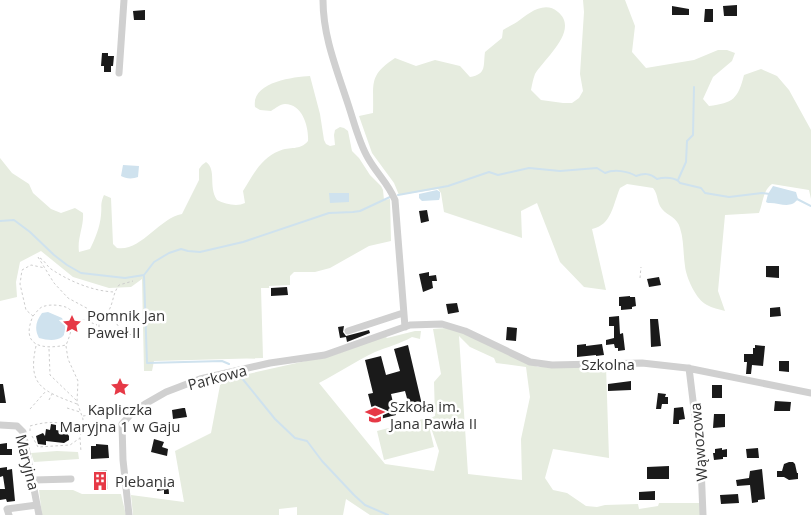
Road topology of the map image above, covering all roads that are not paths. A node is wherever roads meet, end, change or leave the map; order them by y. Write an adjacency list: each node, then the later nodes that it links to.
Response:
1 (124, 0): 3 (street)
2 (323, 0): 4 (street)
3 (119, 73)
4 (404, 313): 5 (street); 6 (street)
5 (407, 326): 7 (street, Szkolna); 15 (street, Parkowa)
6 (348, 331)
7 (689, 368): 8 (street, Szkolna); 16 (street, Wąwozowa)
8 (811, 393)
9 (0, 425): 11 (street, Maryjna)
10 (70, 479): 11 (street)
11 (34, 480): 12 (street, Maryjna)
12 (37, 505): 13 (street); 14 (street, Maryjna)
13 (9, 515)
14 (39, 515)
15 (129, 515)
16 (703, 515)

